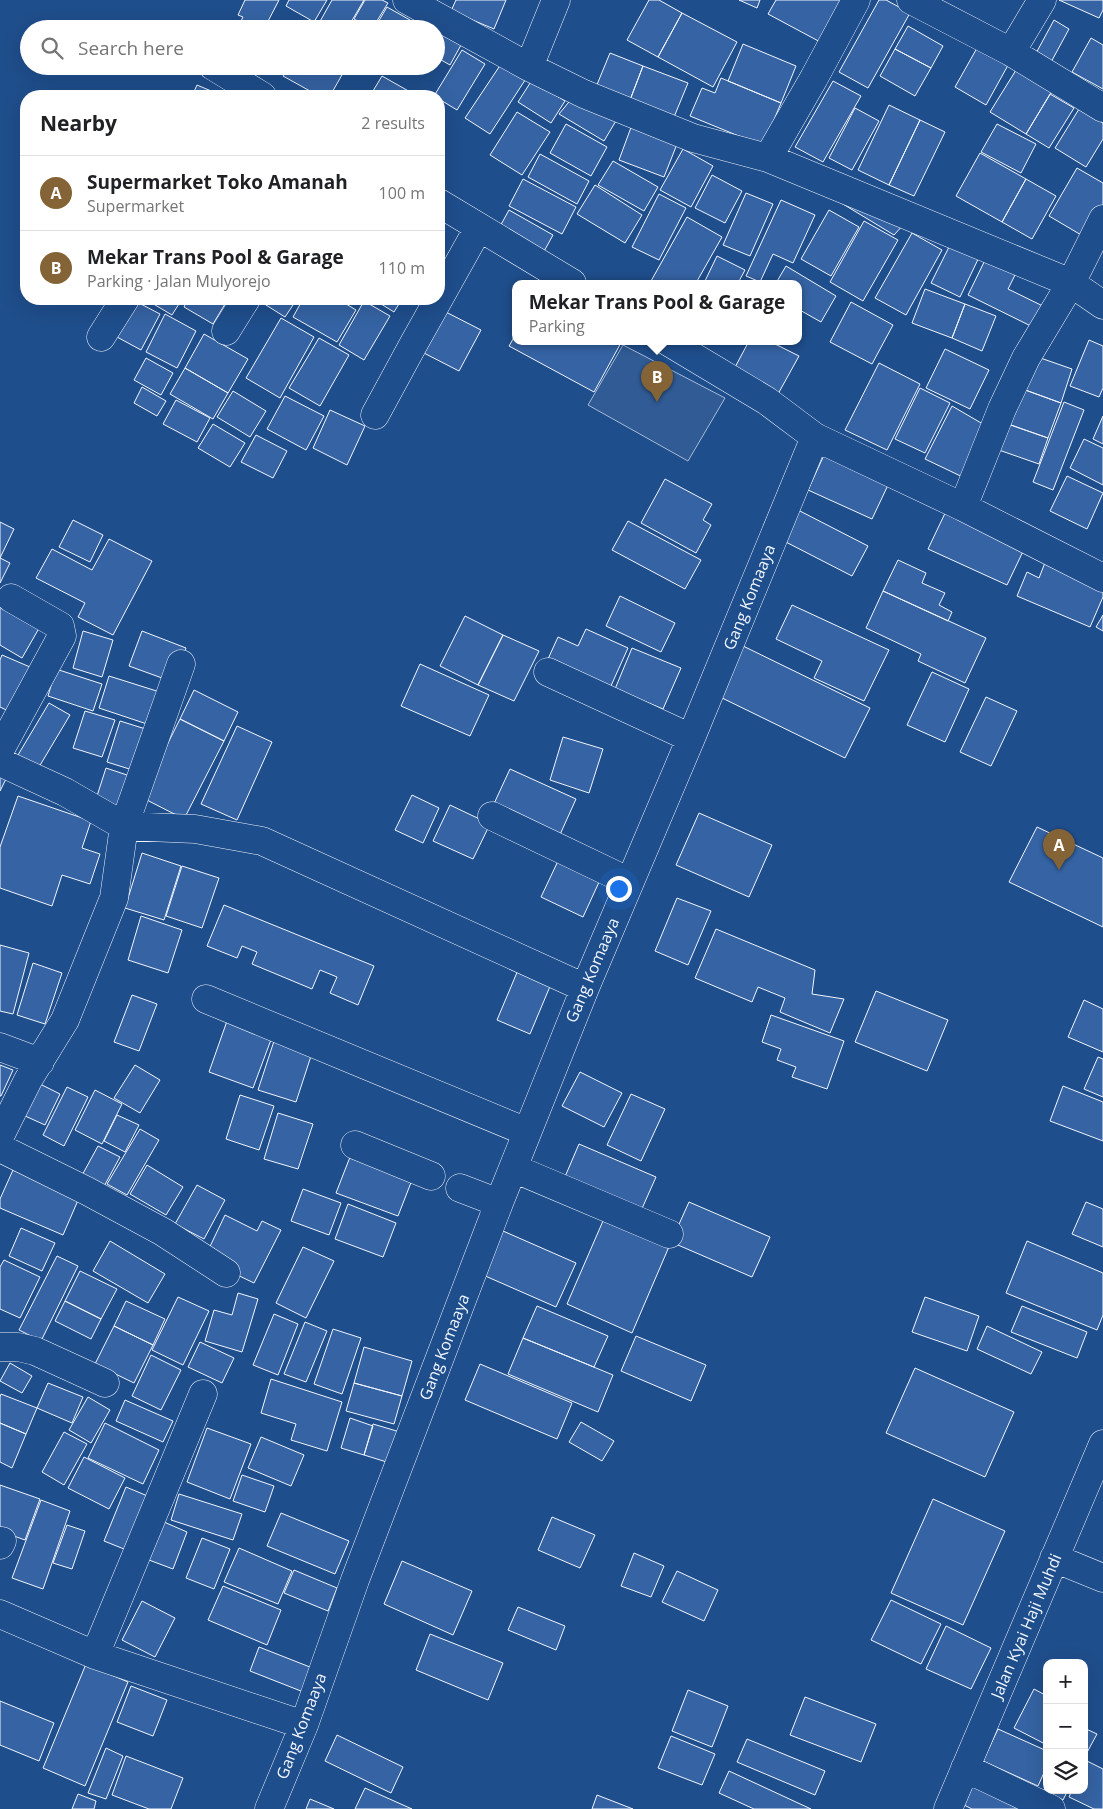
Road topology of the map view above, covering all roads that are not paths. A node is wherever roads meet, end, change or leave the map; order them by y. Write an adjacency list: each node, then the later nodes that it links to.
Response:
1 (407, 0): 6 (street)
2 (556, 0): 9 (street)
3 (856, 0): 13 (street)
4 (911, 0): 8 (street)
5 (1042, 0): 8 (street)
6 (443, 20)
7 (445, 21): 9 (street)
8 (1011, 52): 12 (street)
9 (529, 67): 13 (street)
10 (228, 75): 11 (street)
11 (252, 90)
12 (1103, 108)
13 (768, 158): 18 (street)
14 (445, 206): 16 (street)
15 (1103, 218): 18 (street)
16 (480, 227): 17 (street); 19 (street)
17 (567, 280)
18 (1071, 283): 23 (street); 29 (street)
19 (445, 288)
20 (121, 305): 25 (street)
21 (242, 305): 24 (street)
22 (435, 305): 27 (street)
23 (1103, 306)
24 (226, 331)
25 (101, 338)
26 (674, 345): 28 (street)
27 (375, 415)
28 (815, 437): 29 (street); 34 (street, Gang Komaaya)
29 (963, 507): 30 (street)
30 (1103, 578)
31 (11, 598): 35 (street)
32 (181, 664): 38 (street)
33 (548, 672): 34 (street)
34 (691, 738): 39 (street, Gang Komaaya)
35 (0, 750)
36 (0, 762): 38 (street)
37 (492, 816): 39 (street)
38 (124, 826): 40 (street); 43 (street)
39 (630, 882): 40 (street, Gang Komaaya)
40 (584, 988): 44 (street, Gang Komaaya)
41 (206, 999): 44 (street)
42 (0, 1047): 43 (street)
43 (40, 1062): 45 (street)
44 (527, 1132): 48 (street, Gang Komaaya)
45 (0, 1136)
46 (355, 1145): 49 (street)
47 (0, 1148): 53 (street)
48 (513, 1168): 51 (street, Gang Komaaya); 52 (street)
49 (430, 1176)
50 (460, 1188): 51 (street)
51 (499, 1203): 62 (street, Gang Komaaya)
52 (669, 1234)
53 (226, 1273)
54 (0, 1347): 55 (street)
55 (105, 1383)
56 (202, 1394): 61 (street)
57 (1103, 1444): 58 (street, Jalan Kyai Haji Muhdi)
58 (1054, 1558): 59 (street); 63 (street, Jalan Kyai Haji Muhdi)
59 (1103, 1578)
60 (0, 1614): 61 (street)
61 (95, 1655): 62 (street)
62 (304, 1725): 64 (street, Gang Komaaya)
63 (965, 1768): 65 (street, Jalan Kyai Haji Muhdi); 66 (street)
64 (269, 1809)
65 (948, 1809)
66 (1051, 1809)

